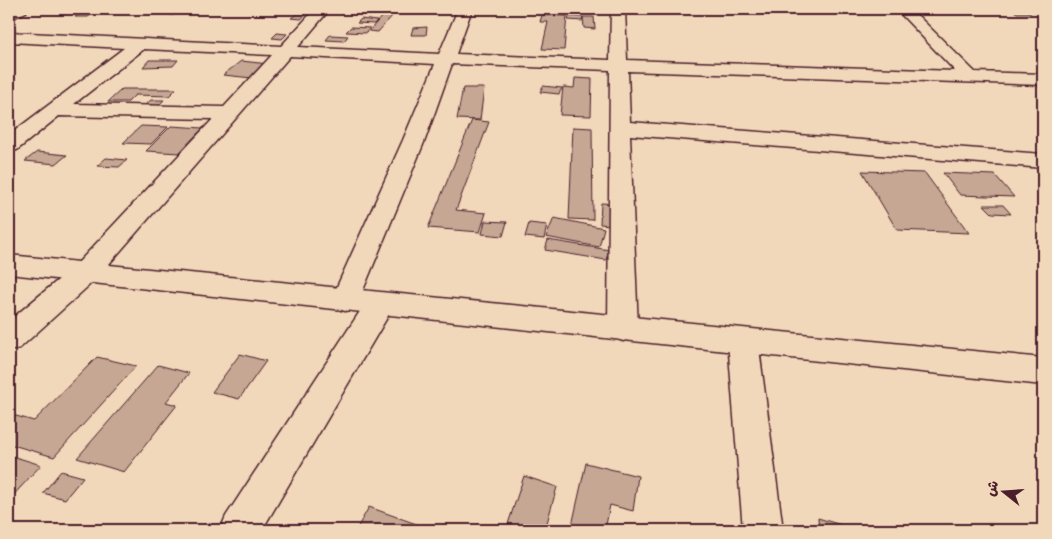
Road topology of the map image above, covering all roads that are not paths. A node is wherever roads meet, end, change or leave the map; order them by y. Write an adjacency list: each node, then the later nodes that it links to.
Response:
1 (22, 9): 6 (street)
2 (323, 9): 9 (street)
3 (465, 9): 10 (street)
4 (618, 9): 11 (street)
5 (903, 9): 12 (street)
6 (9, 15)
7 (9, 37): 8 (street)
8 (140, 44): 9 (street); 14 (street)
9 (285, 52): 10 (street); 15 (street)
10 (445, 59): 11 (street); 21 (street)
11 (620, 66): 12 (street); 16 (street)
12 (971, 78): 13 (street)
13 (1043, 80)
14 (54, 110): 15 (street); 17 (street)
15 (229, 114): 20 (street)
16 (620, 128): 18 (street); 23 (street)
17 (9, 145)
18 (1043, 161)
19 (9, 264): 20 (street)
20 (86, 272): 21 (street); 24 (street)
21 (345, 300): 22 (street)
22 (380, 304): 23 (street); 27 (street)
23 (623, 329): 25 (street)
24 (9, 339)
25 (743, 341): 26 (street); 28 (street)
26 (1043, 372)
27 (240, 530)
28 (763, 530)

